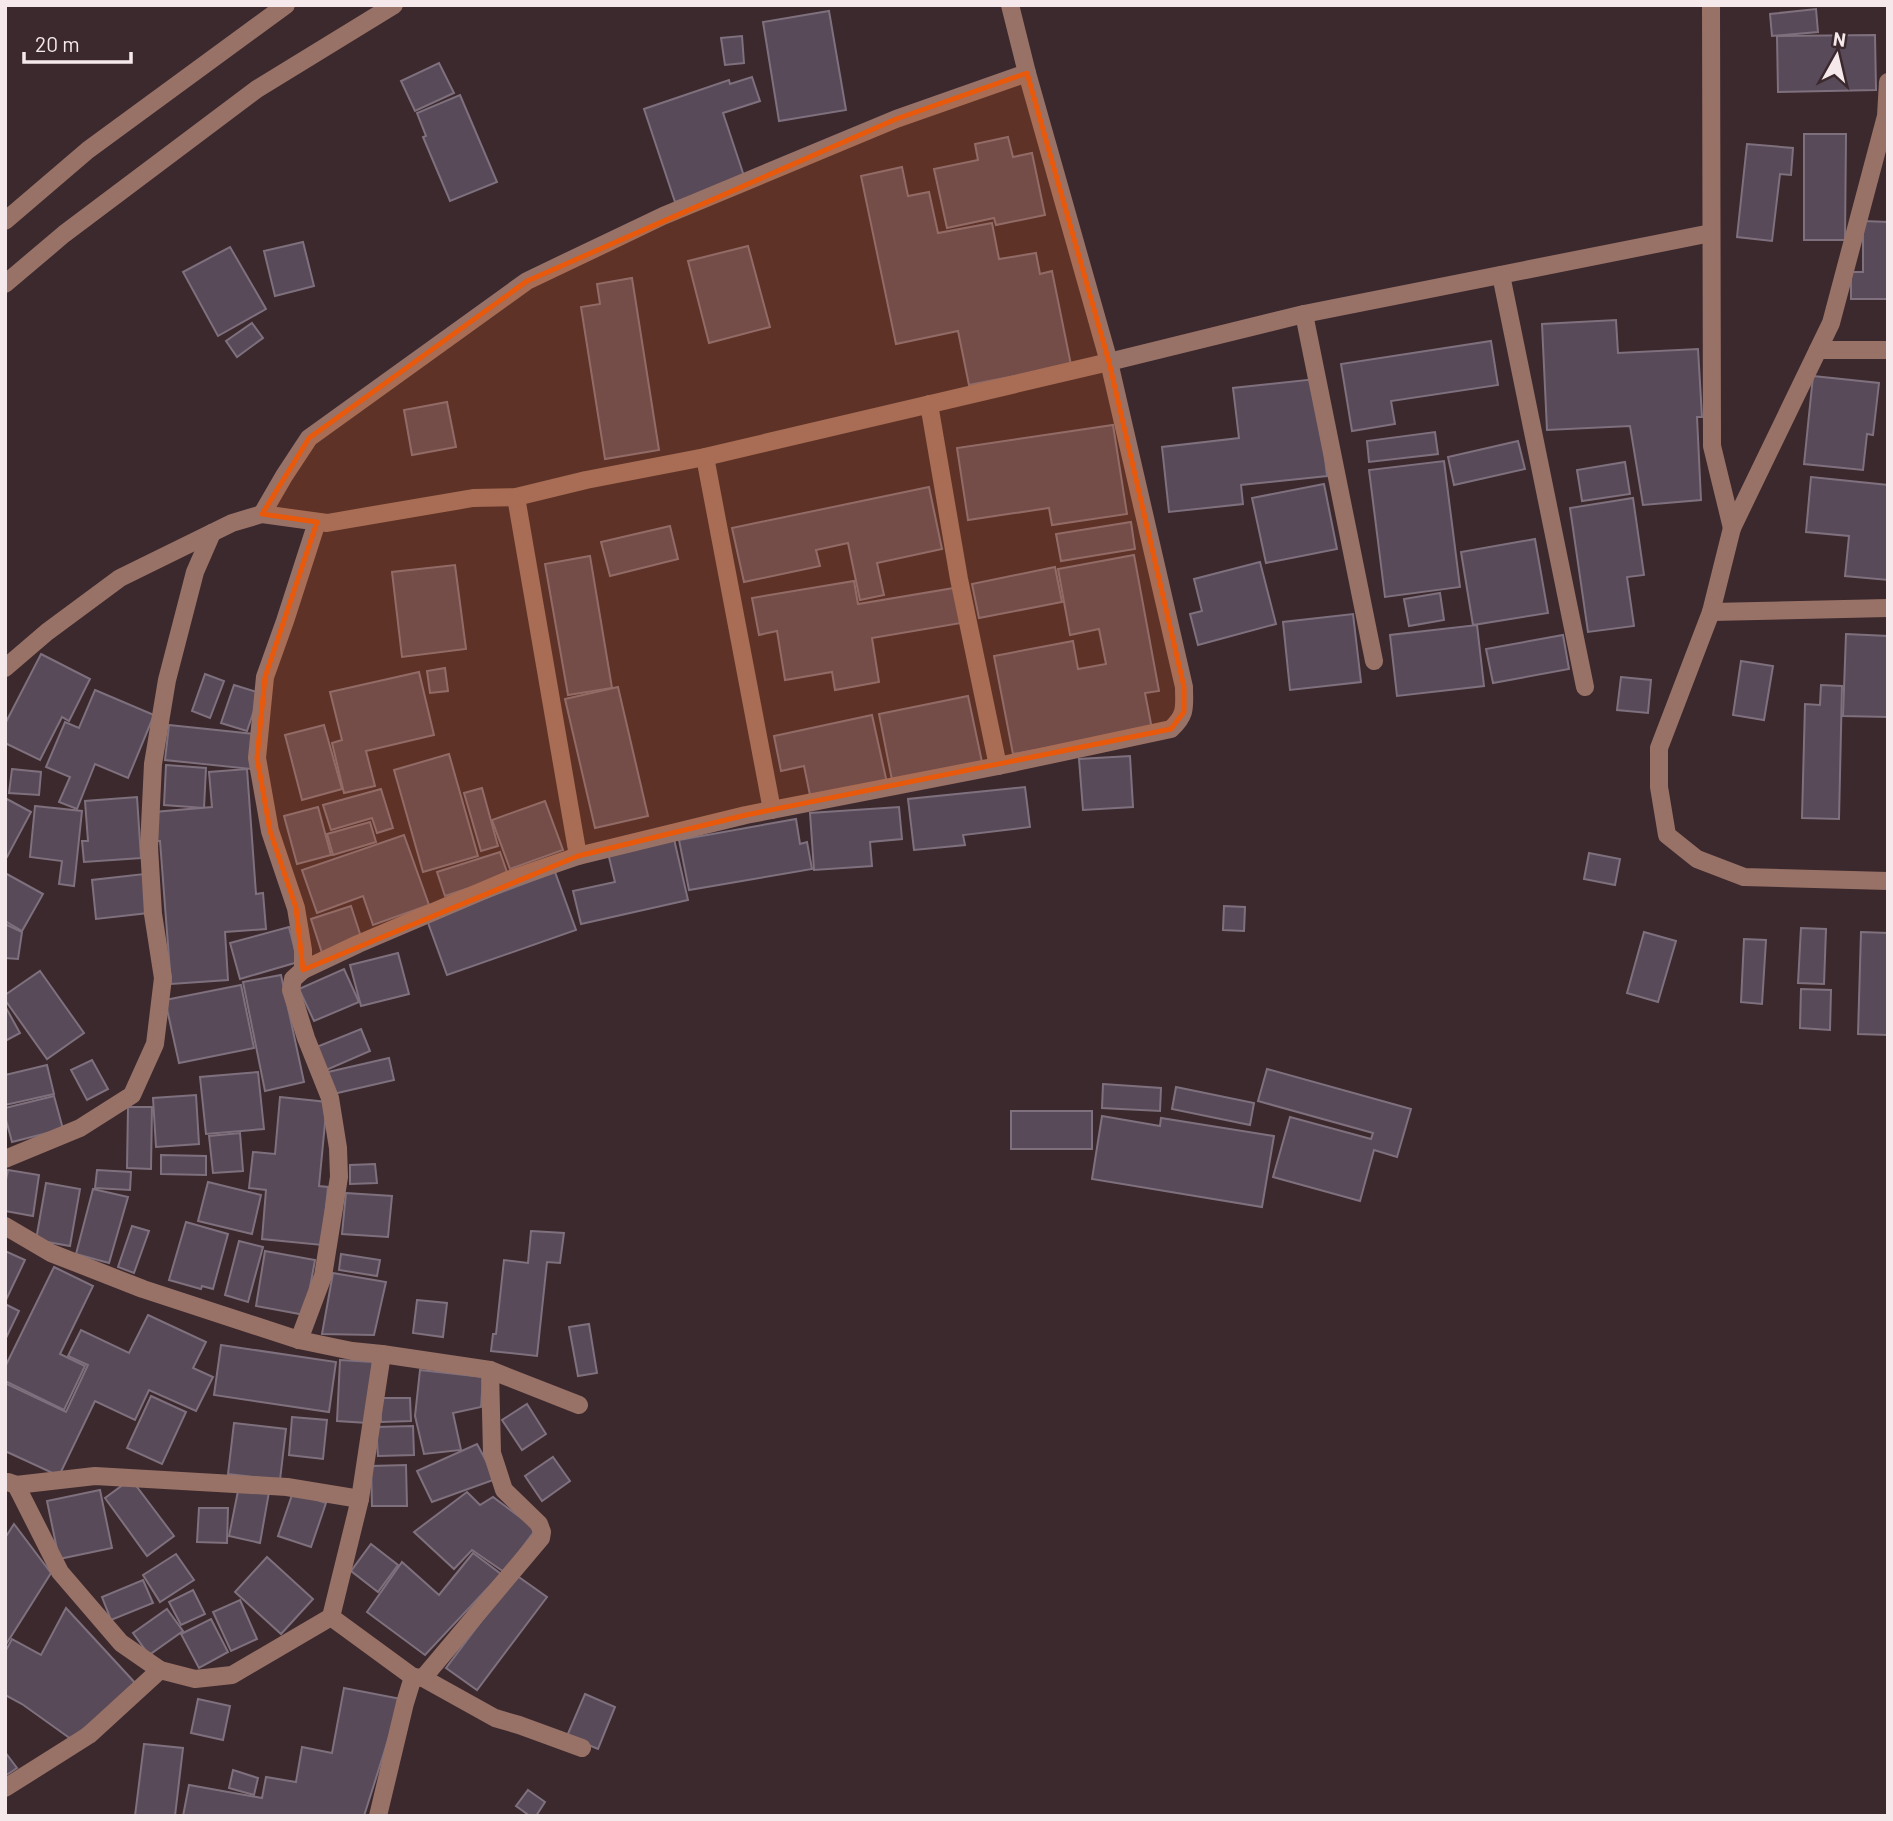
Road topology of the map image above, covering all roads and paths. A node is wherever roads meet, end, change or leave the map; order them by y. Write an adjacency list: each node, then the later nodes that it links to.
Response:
1 (286, 5): 7 (street)
2 (394, 5): 10 (street)
3 (1010, 5): 5 (street)
4 (1712, 5): 8 (street)
5 (1027, 72): 14 (street); 18 (street)
6 (1888, 82): 12 (street)
7 (5, 221)
8 (1711, 233): 9 (street); 20 (street)
9 (1501, 275): 11 (street); 26 (street)
10 (5, 284)
11 (1304, 314): 14 (street); 24 (street)
12 (1818, 350): 13 (street); 20 (street)
13 (1888, 350)
14 (1109, 362): 15 (street); 27 (street)
15 (929, 404): 16 (street); 27 (street)
16 (705, 457): 17 (street); 28 (street)
17 (516, 497): 19 (street); 29 (street)
18 (262, 514): 19 (street); 21 (street)
19 (317, 522): 31 (street)
20 (1732, 528): 23 (street)
21 (212, 533): 25 (street); 32 (street)
22 (1888, 608): 23 (street)
23 (1711, 612): 30 (street)
24 (1374, 661)
25 (5, 668)
26 (1585, 687)
27 (998, 766): 28 (street)
28 (772, 810): 29 (street)
29 (578, 856): 31 (street)
30 (1888, 881)
31 (303, 970): 34 (street)
32 (5, 1159)
33 (5, 1226): 34 (street)
34 (299, 1339): 35 (street)
35 (382, 1353): 36 (street); 39 (street)
36 (490, 1370): 37 (street); 42 (street)
37 (579, 1405)
38 (11, 1483): 39 (street); 41 (street)
39 (360, 1499): 40 (street)
40 (331, 1617): 41 (street); 42 (street)
41 (160, 1670): 44 (street)
42 (418, 1678): 43 (street); 45 (street)
43 (582, 1748)
44 (5, 1788)
45 (378, 1816)

